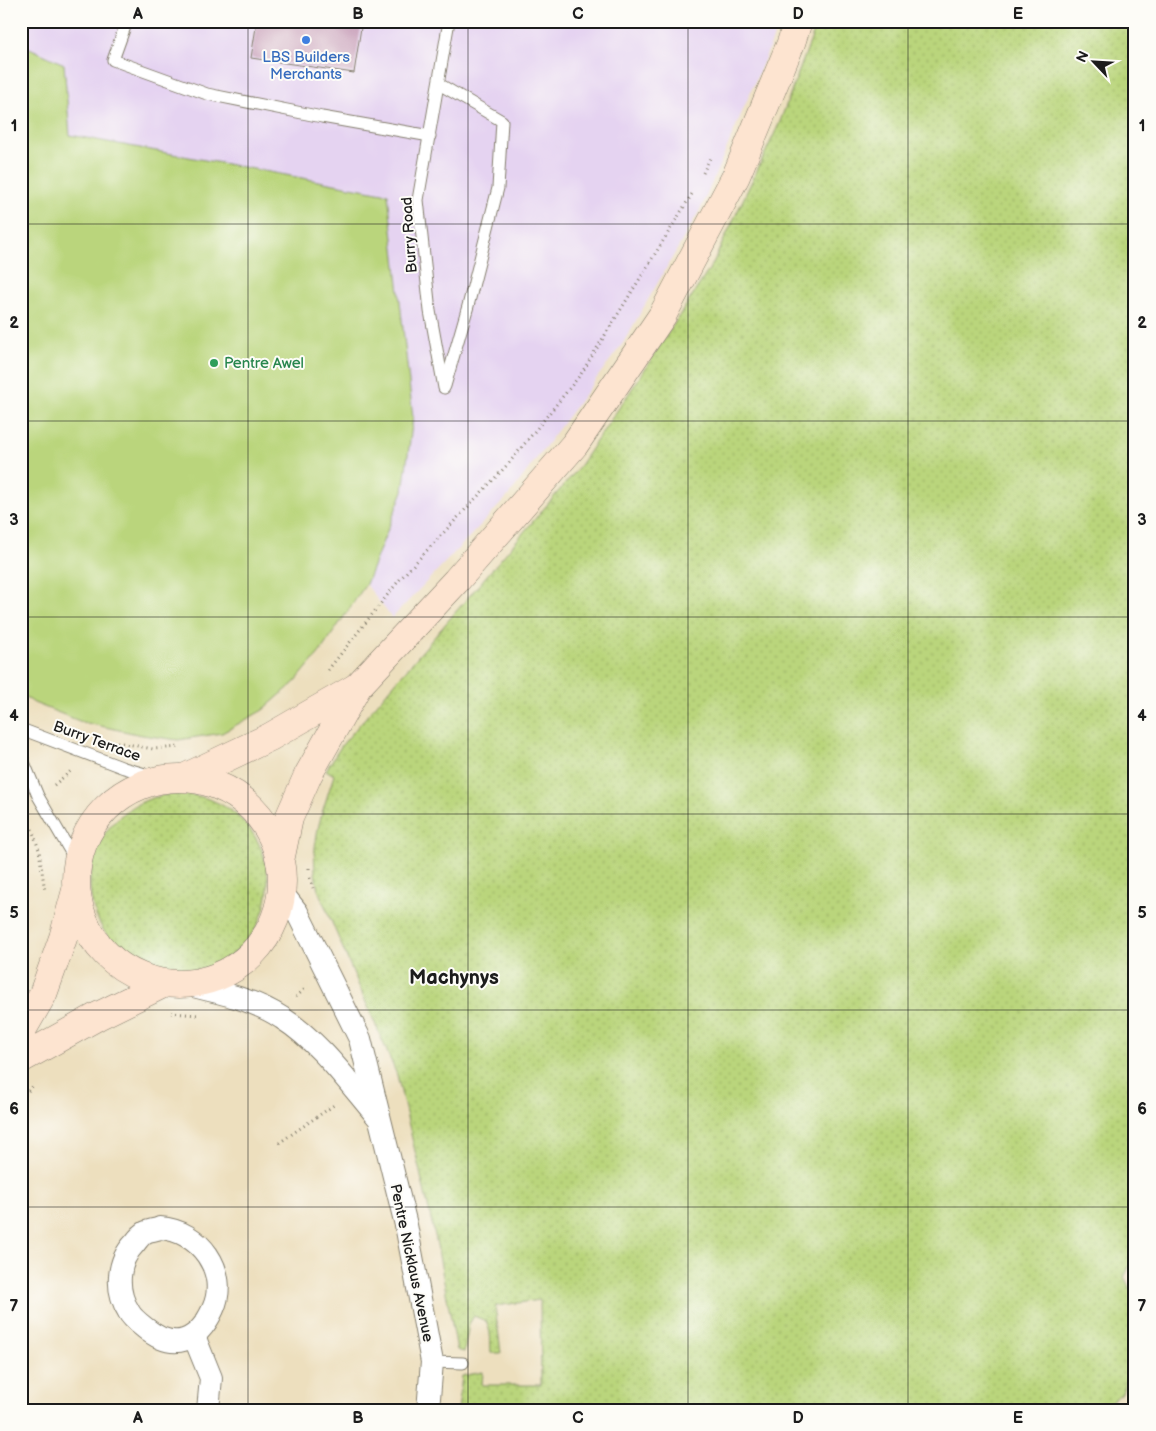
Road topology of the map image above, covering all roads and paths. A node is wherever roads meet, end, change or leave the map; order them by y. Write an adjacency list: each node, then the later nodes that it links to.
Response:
1 (127, 21): 5 (lane)
2 (449, 21): 4 (lane, Burry Road)
3 (798, 21): 10 (main road)
4 (439, 84): 5 (lane, Burry Road); 5 (lane, Burry Road)
5 (430, 136)
6 (712, 154): 7 (path)
7 (700, 180)
8 (696, 188): 9 (path)
9 (326, 672)
10 (358, 686): 16 (main road); 18 (main road)
11 (21, 729): 14 (lane, Burry Terrace)
12 (112, 741): 13 (path)
13 (183, 747)
14 (80, 752): 16 (lane, Burry Terrace); 17 (path)
15 (21, 756): 17 (lane)
16 (175, 778): 18 (main road); 19 (main road)
17 (38, 796): 19 (lane); 22 (path)
18 (280, 861): 21 (main road)
19 (76, 862): 20 (main road)
20 (76, 891): 23 (main road); 24 (main road)
21 (282, 893): 23 (main road); 27 (street, Pentre Nicklaus Avenue)
22 (45, 895)
23 (176, 984): 25 (main road); 26 (street, Pentre Nicklaus Avenue)
24 (21, 1032)
25 (21, 1059)
26 (354, 1090): 27 (street, Pentre Nicklaus Avenue); 28 (path)
27 (380, 1118): 30 (street, Pentre Nicklaus Avenue)
28 (279, 1143)
29 (194, 1336): 29 (street); 32 (street)
30 (432, 1362): 31 (lane); 33 (street, Pentre Nicklaus Avenue)
31 (463, 1363)
32 (208, 1410)
33 (428, 1410)

